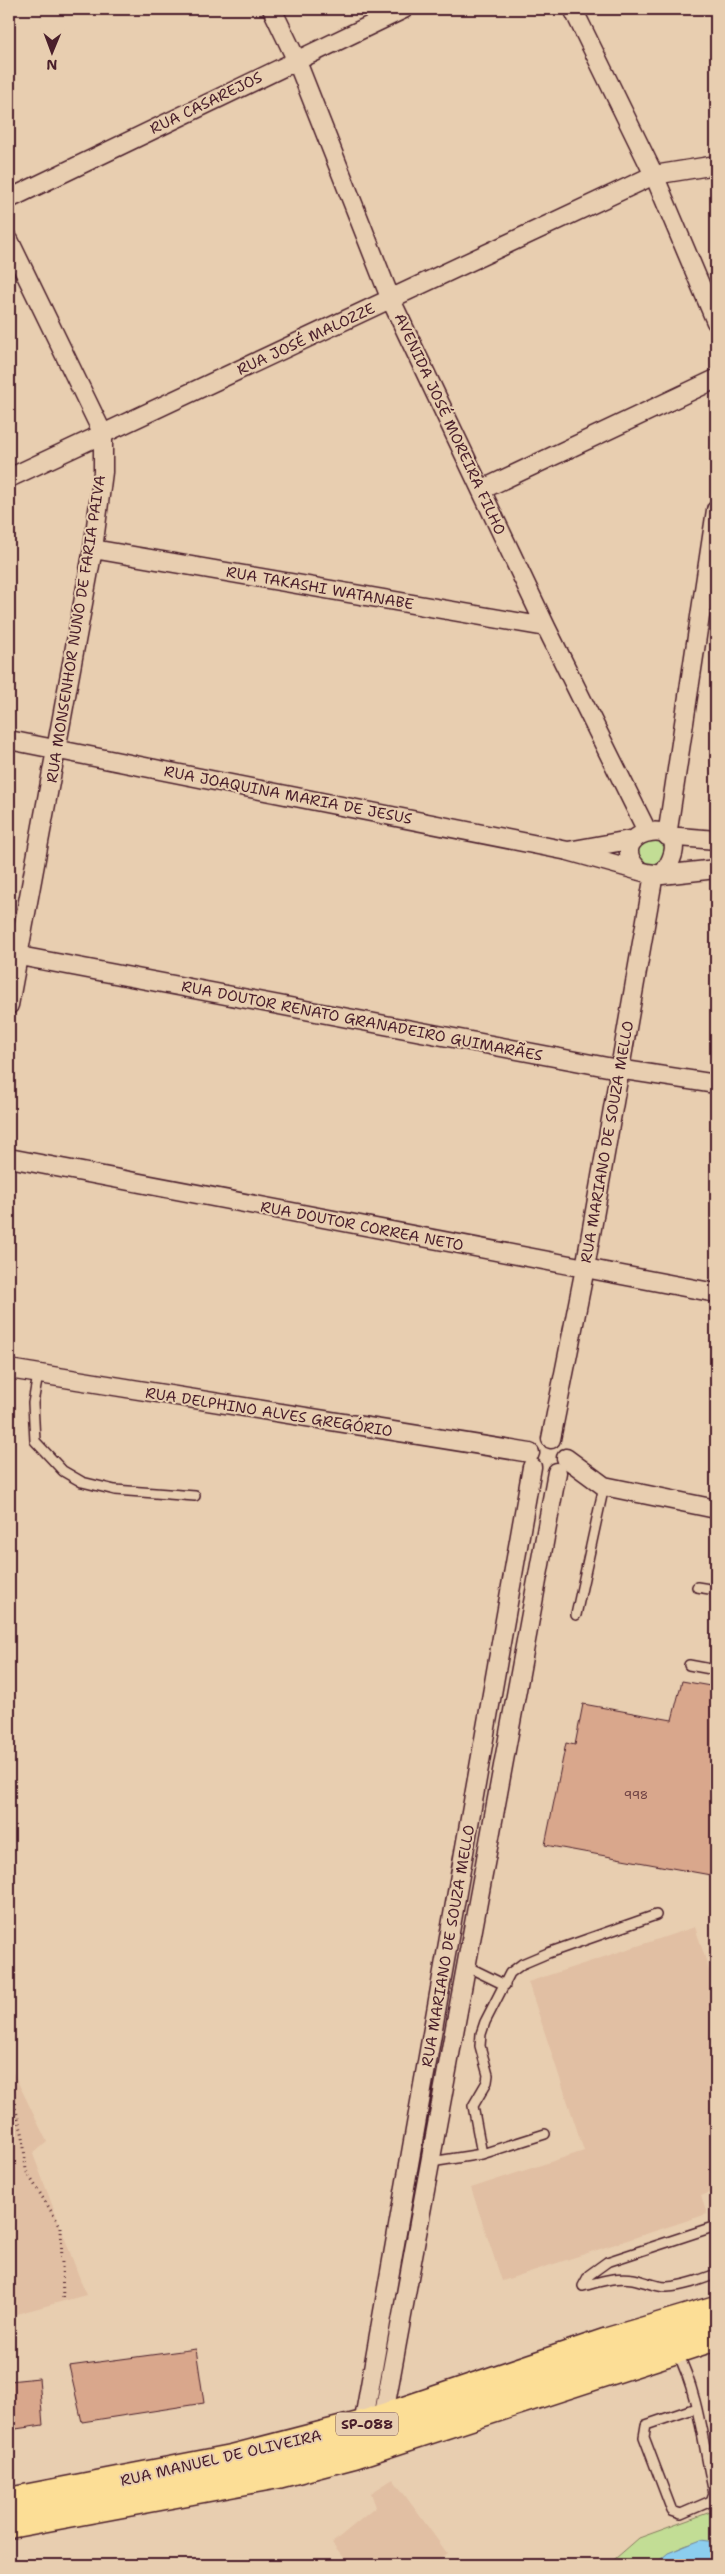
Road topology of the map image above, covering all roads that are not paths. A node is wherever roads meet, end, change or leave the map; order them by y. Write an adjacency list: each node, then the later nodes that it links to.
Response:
1 (272, 9): 4 (street, AVENIDA JOSÉ MOREIRA FILHO)
2 (404, 9): 4 (street, RUA CASAREJOS)
3 (573, 9): 6 (street)
4 (296, 59): 7 (street, RUA CASAREJOS); 9 (street, AVENIDA JOSÉ MOREIRA FILHO)
5 (716, 165): 6 (street, RUA JOSÉ MALOZZE)
6 (654, 175): 9 (street, RUA JOSÉ MALOZZE); 10 (street)
7 (9, 199)
8 (9, 240): 12 (street, RUA MONSENHOR NUNO DE FARIA PAIVA)
9 (391, 300): 12 (street, RUA JOSÉ MALOZZE); 14 (street, AVENIDA JOSÉ MOREIRA FILHO)
10 (716, 322)
11 (716, 379): 14 (street)
12 (103, 434): 13 (street, RUA JOSÉ MALOZZE); 16 (street, RUA MONSENHOR NUNO DE FARIA PAIVA)
13 (9, 478)
14 (481, 490): 18 (street, AVENIDA JOSÉ MOREIRA FILHO)
15 (716, 510): 17 (street)
16 (93, 549): 18 (street, RUA TAKASHI WATANABE); 20 (street, RUA MONSENHOR NUNO DE FARIA PAIVA)
17 (710, 603): 22 (street)
18 (546, 627): 21 (street, AVENIDA JOSÉ MOREIRA FILHO)
19 (9, 740): 20 (street, RUA JOAQUINA MARIA DE JESUS)
20 (57, 749): 24 (street, RUA JOAQUINA MARIA DE JESUS); 27 (street, RUA MONSENHOR NUNO DE FARIA PAIVA)
21 (641, 835): 22 (street); 24 (street); 26 (street)
22 (667, 836): 23 (street); 26 (street)
23 (716, 840)
24 (568, 851): 26 (street, RUA JOAQUINA MARIA DE JESUS)
25 (716, 869): 26 (street)
26 (652, 873): 29 (street, RUA MARIANO DE SOUZA MELLO)
27 (13, 955): 28 (street, RUA MONSENHOR NUNO DE FARIA PAIVA); 29 (street, RUA DOUTOR RENATO GRANADEIRO GUIMARÃES)
28 (9, 1005)
29 (618, 1069): 30 (street, RUA DOUTOR RENATO GRANADEIRO GUIMARÃES); 32 (street, RUA MARIANO DE SOUZA MELLO)
30 (716, 1084)
31 (9, 1158): 32 (street, RUA DOUTOR CORREA NETO)
32 (586, 1268): 33 (street, RUA DOUTOR CORREA NETO); 36 (street, RUA MARIANO DE SOUZA MELLO)
33 (716, 1293)
34 (9, 1369): 35 (street, RUA DELPHINO ALVES GREGÓRIO)
35 (38, 1375): 37 (street, RUA DELPHINO ALVES GREGÓRIO); 40 (lane)
36 (551, 1439): 37 (street); 38 (street)
37 (531, 1460): 38 (street); 59 (street, RUA MARIANO DE SOUZA MELLO)
38 (562, 1465): 39 (street); 48 (street, RUA MARIANO DE SOUZA MELLO)
39 (604, 1486): 41 (street); 44 (lane)
40 (195, 1496)
41 (716, 1509)
42 (697, 1587): 43 (lane)
43 (716, 1590)
44 (576, 1615)
45 (690, 1665): 46 (lane)
46 (716, 1670)
47 (656, 1915): 49 (lane)
48 (466, 1966): 49 (lane); 52 (street, RUA MARIANO DE SOUZA MELLO)
49 (505, 1985): 51 (lane)
50 (545, 2134): 51 (lane)
51 (482, 2154): 52 (lane)
52 (431, 2162): 59 (street, RUA MARIANO DE SOUZA MELLO)
53 (716, 2226): 54 (lane)
54 (716, 2274)
55 (716, 2310): 59 (main road, RUA MANUEL DE OLIVEIRA / SP-088)
56 (716, 2336): 57 (main road, RUA MANUEL DE OLIVEIRA / SP-088)
57 (676, 2350): 58 (lane); 61 (main road, RUA MANUEL DE OLIVEIRA / SP-088)
58 (696, 2408): 58 (lane)
59 (373, 2422): 60 (main road, RUA MANUEL DE OLIVEIRA / SP-088)
60 (9, 2502)
61 (9, 2524)

